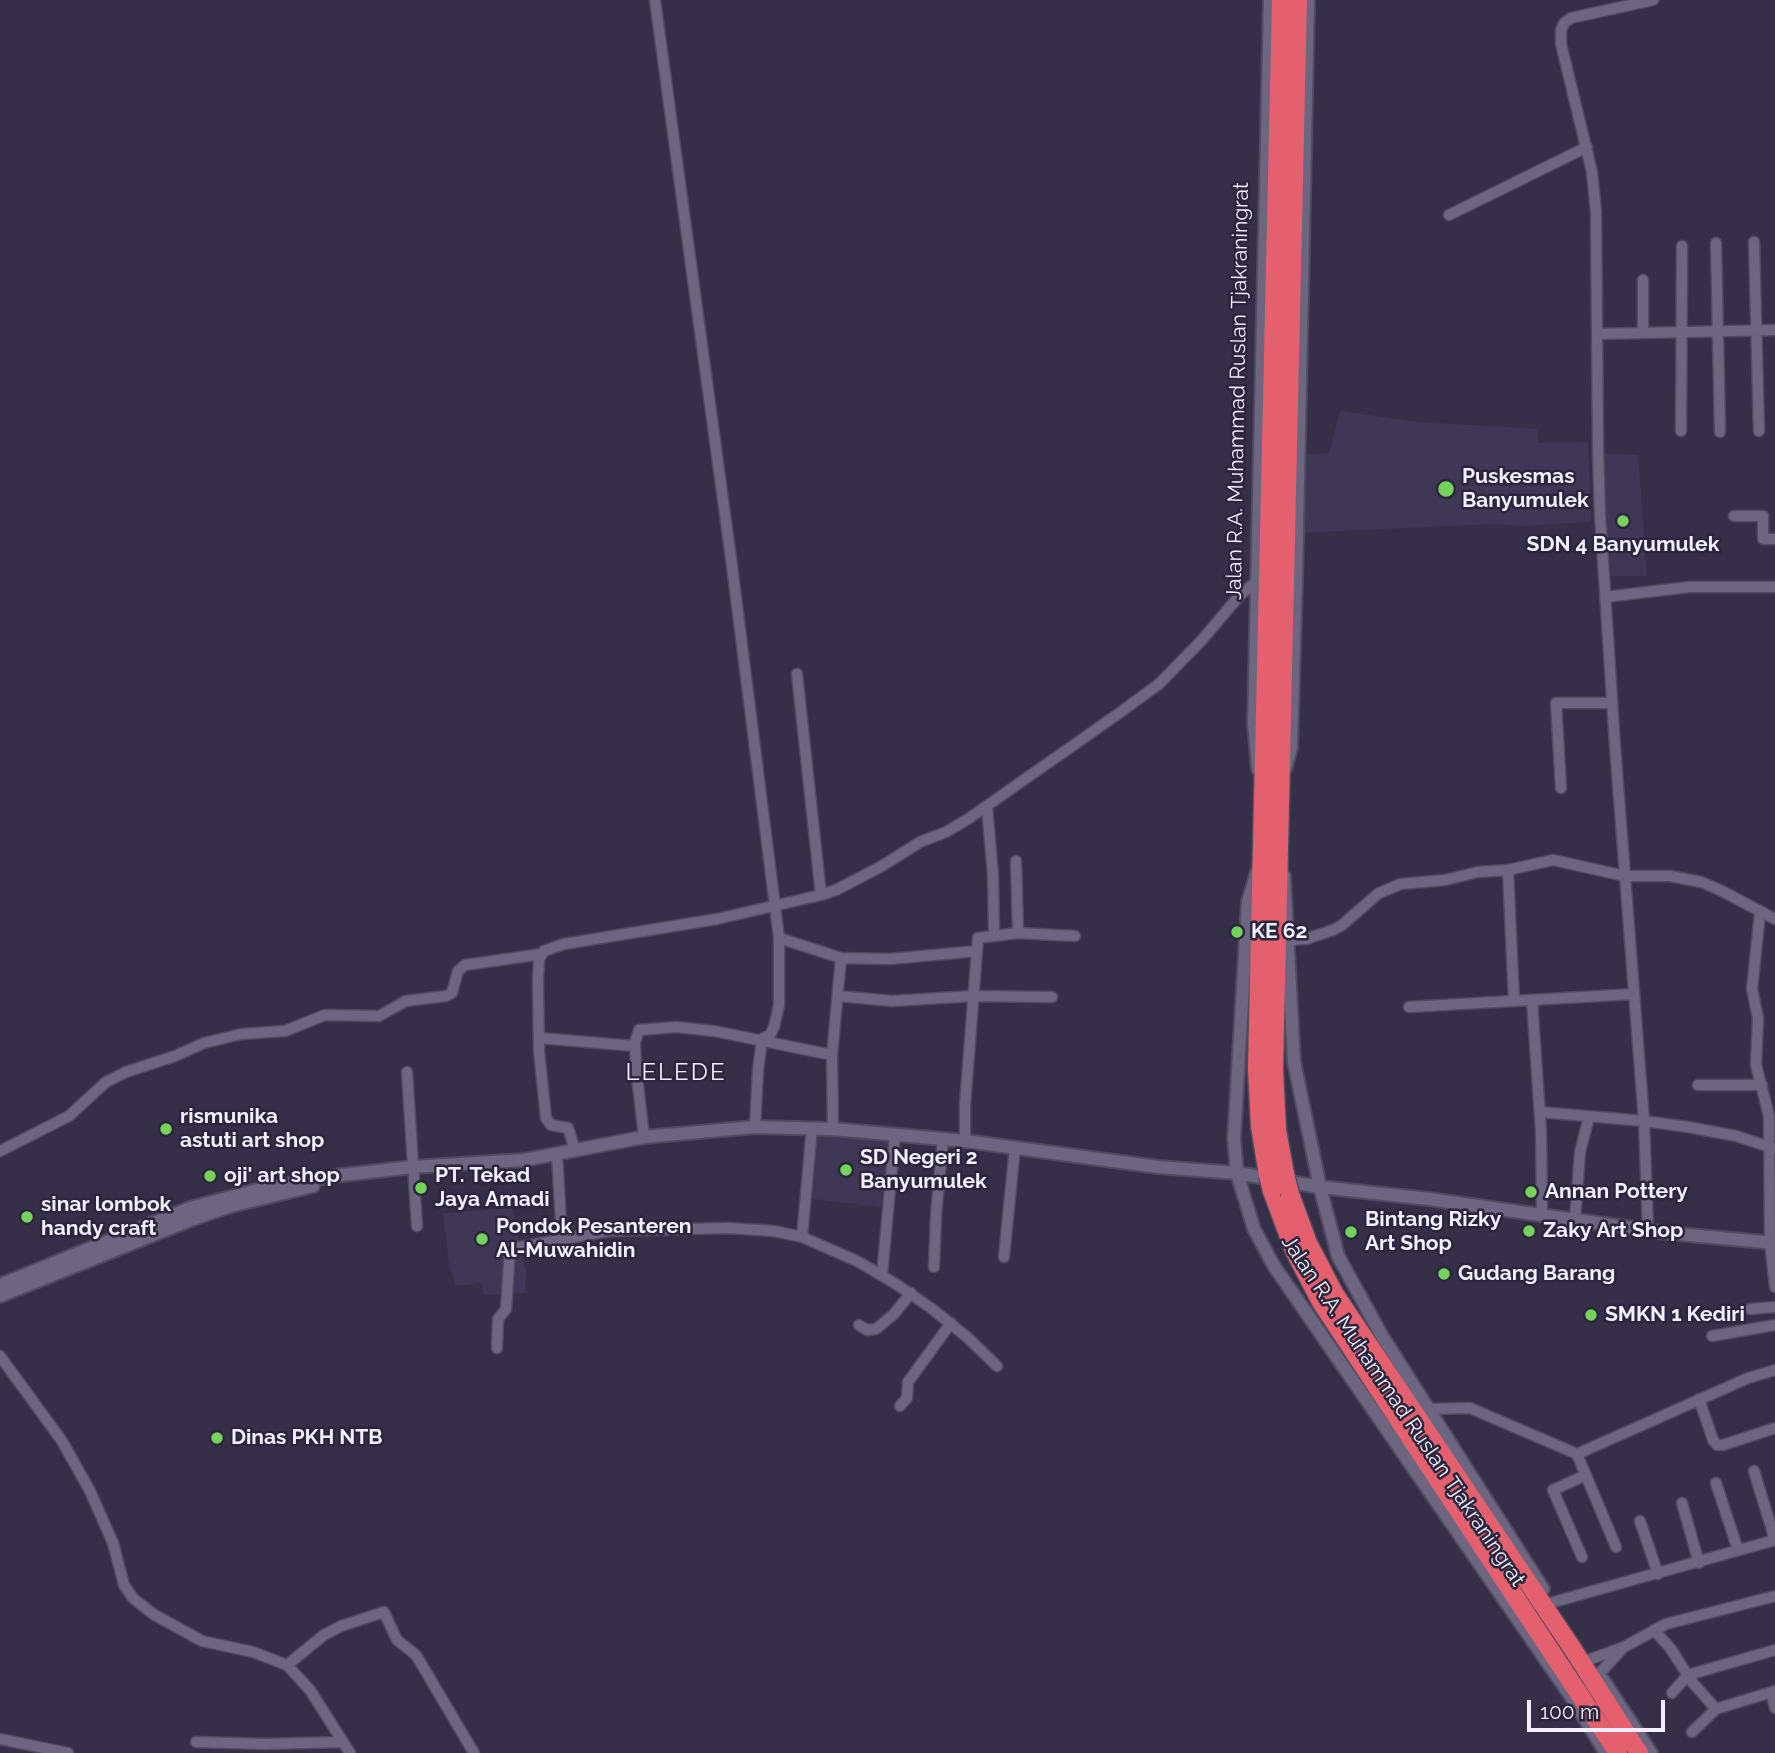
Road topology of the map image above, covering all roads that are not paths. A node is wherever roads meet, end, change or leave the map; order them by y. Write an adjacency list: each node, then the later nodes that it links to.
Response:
1 (655, 0): 40 (street)
2 (1270, 0): 25 (street, Jalan R.A. Muhammad Ruslan Tjakraningrat)
3 (1281, 0): 31 (highway, Jalan R.A. Muhammad Ruslan Tjakraningrat)
4 (1298, 0): 30 (highway, Jalan R.A. Muhammad Ruslan Tjakraningrat)
5 (1308, 0): 30 (street, Jalan R.A. Muhammad Ruslan Tjakraningrat)
6 (1653, 0): 7 (street)
7 (1615, 4): 8 (street)
8 (1587, 147): 9 (street); 19 (street)
9 (1449, 215)
10 (1716, 243): 16 (street)
11 (1754, 243): 14 (street)
12 (1682, 246): 17 (street)
13 (1643, 280): 18 (street)
14 (1755, 330): 15 (street); 16 (street); 21 (street)
15 (1775, 330)
16 (1718, 331): 17 (street); 22 (street)
17 (1682, 332): 18 (street); 20 (street)
18 (1643, 333): 19 (street)
19 (1597, 334): 27 (street)
20 (1681, 431)
21 (1759, 431)
22 (1720, 432)
23 (1734, 516): 24 (street)
24 (1775, 539)
25 (1256, 582): 31 (street, Jalan R.A. Muhammad Ruslan Tjakraningrat); 33 (street)
26 (1775, 587): 27 (street)
27 (1605, 597): 29 (street)
28 (797, 674): 39 (street)
29 (1612, 703): 32 (street); 38 (street)
30 (1281, 780): 34 (highway, Jalan R.A. Muhammad Ruslan Tjakraningrat)
31 (1262, 782): 36 (highway, Jalan R.A. Muhammad Ruslan Tjakraningrat)
32 (1561, 788)
33 (986, 807): 39 (street); 44 (street)
34 (1280, 856): 47 (street, Jalan R.A. Muhammad Ruslan Tjakraningrat); 82 (highway, Jalan R.A. Muhammad Ruslan Tjakraningrat)
35 (1016, 861): 43 (street)
36 (1261, 862): 81 (street, Jalan R.A. Muhammad Ruslan Tjakraningrat); 82 (highway, Jalan R.A. Muhammad Ruslan Tjakraningrat)
37 (1508, 870): 38 (street); 47 (street); 56 (street)
38 (1625, 876): 41 (street); 51 (street)
39 (821, 895): 40 (street)
40 (774, 905): 46 (street); 49 (street)
41 (1760, 913): 42 (street); 64 (street)
42 (1775, 919)
43 (1018, 933): 44 (street); 45 (street)
44 (994, 934): 48 (street)
45 (1075, 936)
46 (779, 938): 50 (street); 59 (street)
47 (1289, 940): 83 (street, Jalan R.A. Muhammad Ruslan Tjakraningrat)
48 (977, 951): 50 (street); 53 (street)
49 (542, 954): 58 (street); 78 (street)
50 (841, 958): 52 (street)
51 (1634, 994): 55 (street); 67 (street)
52 (838, 996): 53 (street); 61 (street)
53 (974, 996): 54 (street); 74 (street)
54 (1052, 997)
55 (1532, 1001): 56 (street); 65 (street)
56 (1514, 1002): 57 (street)
57 (1409, 1007)
58 (539, 1038): 60 (street); 77 (street)
59 (762, 1039): 60 (street); 61 (street); 68 (street)
60 (635, 1046): 72 (street)
61 (832, 1055): 70 (street)
62 (407, 1072): 80 (street)
63 (1698, 1085): 64 (street)
64 (1762, 1085): 76 (street)
65 (1540, 1112): 66 (street); 85 (street)
66 (1589, 1118): 67 (street); 86 (street)
67 (1644, 1121): 76 (street); 88 (street)
68 (755, 1127): 69 (street); 72 (street)
69 (812, 1128): 70 (street); 89 (street)
70 (833, 1129): 71 (street)
71 (895, 1135): 73 (street); 94 (street)
72 (643, 1137): 77 (street)
73 (943, 1139): 74 (street); 93 (street)
74 (965, 1141): 75 (street)
75 (1015, 1147): 81 (street); 92 (street)
76 (1772, 1148): 91 (street)
77 (575, 1150): 79 (street)
78 (0, 1151)
79 (557, 1154): 80 (street); 90 (street)
80 (412, 1167): 84 (street); 87 (street)
81 (1237, 1173): 83 (street); 128 (street, Jalan R.A. Muhammad Ruslan Tjakraningrat)
82 (1279, 1184): 130 (highway, Jalan R.A. Muhammad Ruslan Tjakraningrat)
83 (1320, 1187): 85 (street); 111 (street, Jalan R.A. Muhammad Ruslan Tjakraningrat)
84 (229, 1201): 95 (street); 98 (street)
85 (1542, 1216): 86 (street)
86 (1575, 1220): 88 (street)
87 (418, 1226)
88 (1648, 1230): 91 (street)
89 (802, 1237): 90 (street); 94 (street)
90 (562, 1240): 105 (street)
91 (1772, 1243): 96 (street)
92 (1004, 1257)
93 (934, 1267)
94 (882, 1275): 97 (street)
95 (0, 1285)
96 (1775, 1287)
97 (911, 1293): 101 (street); 102 (street)
98 (0, 1296)
99 (1775, 1307): 100 (street)
100 (1750, 1309)
101 (951, 1323): 107 (street); 110 (street)
102 (859, 1325)
103 (1775, 1325): 104 (street)
104 (1712, 1336)
105 (497, 1348)
106 (0, 1356): 134 (street)
107 (997, 1366)
108 (1775, 1370): 109 (street)
109 (1699, 1399): 112 (street); 113 (street)
110 (900, 1406)
111 (1428, 1409): 113 (street); 127 (street, Jalan R.A. Muhammad Ruslan Tjakraningrat)
112 (1775, 1427)
113 (1577, 1454): 115 (street)
114 (1754, 1471): 118 (street)
115 (1586, 1475): 121 (street); 123 (street)
116 (1716, 1483): 122 (street)
117 (1682, 1503): 124 (street)
118 (1771, 1513): 120 (street)
119 (1640, 1521): 125 (street)
120 (1775, 1540): 122 (street)
121 (1616, 1547)
122 (1738, 1550): 124 (street)
123 (1582, 1557)
124 (1699, 1563): 125 (street)
125 (1658, 1574): 127 (street)
126 (1775, 1596): 129 (street)
127 (1551, 1605): 130 (highway); 133 (street, Jalan R.A. Muhammad Ruslan Tjakraningrat)
128 (1521, 1624): 130 (highway); 139 (street, Jalan R.A. Muhammad Ruslan Tjakraningrat)
129 (1654, 1630): 131 (street); 136 (street)
130 (1555, 1641): 133 (highway, Jalan R.A. Muhammad Ruslan Tjakraningrat); 135 (highway, Jalan R.A. Muhammad Ruslan Tjakraningrat)
131 (1624, 1647): 133 (street); 133 (street)
132 (1775, 1650): 136 (street)
133 (1587, 1662): 151 (highway, Jalan R.A. Muhammad Ruslan Tjakraningrat); 152 (street, Jalan R.A. Muhammad Ruslan Tjakraningrat)
134 (287, 1665): 145 (street); 148 (street)
135 (1564, 1671): 139 (highway); 150 (highway, Jalan R.A. Muhammad Ruslan Tjakraningrat)
136 (1688, 1675): 138 (street); 140 (street)
137 (1773, 1691): 140 (street); 141 (street)
138 (1672, 1693)
139 (1570, 1695): 149 (street, Jalan R.A. Muhammad Ruslan Tjakraningrat)
140 (1716, 1709): 142 (street)
141 (1775, 1709)
142 (1692, 1731)
143 (0, 1739): 146 (street)
144 (196, 1742): 145 (street)
145 (342, 1742): 147 (street)
146 (68, 1753)
147 (350, 1753)
148 (474, 1753)
149 (1606, 1753)
150 (1618, 1753)
151 (1639, 1753)
152 (1651, 1753)

